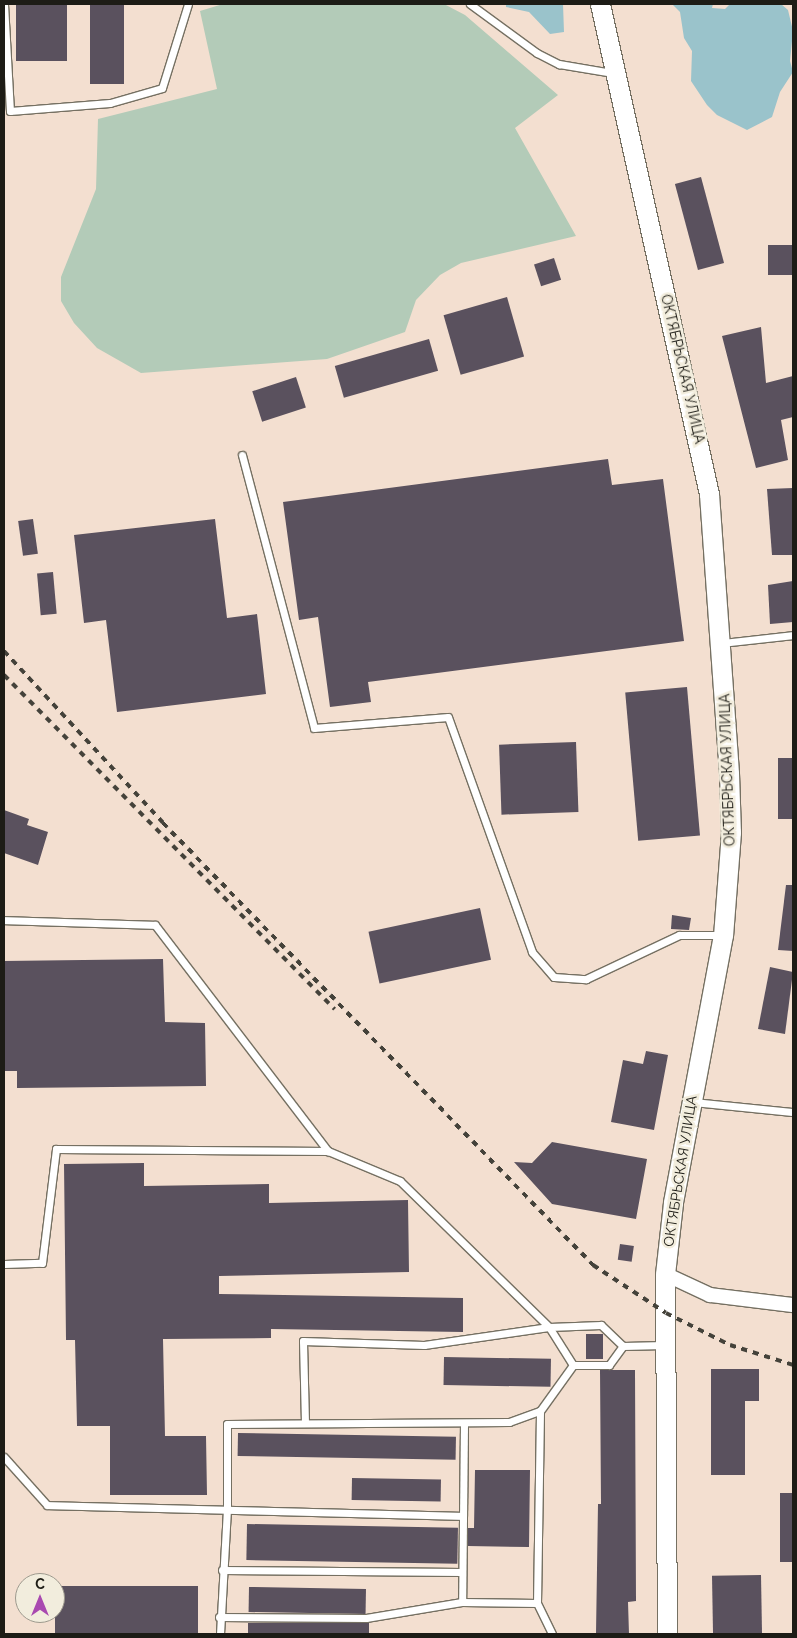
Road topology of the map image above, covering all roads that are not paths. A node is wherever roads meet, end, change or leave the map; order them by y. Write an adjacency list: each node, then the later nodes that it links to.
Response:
1 (4, 4): 2 (lane)
2 (188, 4)
3 (470, 4): 5 (lane)
4 (600, 4): 5 (street, ОКТЯБРЬСКАЯ УЛИЦА)
5 (616, 74): 8 (street, ОКТЯБРЬСКАЯ УЛИЦА)
6 (242, 455): 10 (lane)
7 (793, 635): 8 (lane)
8 (721, 643): 10 (street, ОКТЯБРЬСКАЯ УЛИЦА)
9 (4, 920): 13 (lane)
10 (723, 936): 11 (street, ОКТЯБРЬСКАЯ УЛИЦА)
11 (691, 1102): 12 (lane); 15 (street, ОКТЯБРЬСКАЯ УЛИЦА)
12 (793, 1112)
13 (328, 1151): 14 (lane); 17 (lane)
14 (4, 1264)
15 (665, 1274): 16 (street); 18 (street, ОКТЯБРЬСКАЯ УЛИЦА)
16 (793, 1305)
17 (549, 1327): 19 (lane); 20 (lane); 22 (lane)
18 (667, 1345): 19 (lane); 34 (street, ОКТЯБРЬСКАЯ УЛИЦА)
19 (623, 1346): 20 (lane)
20 (573, 1366): 21 (lane)
21 (540, 1411): 23 (lane); 30 (lane)
22 (305, 1423): 23 (lane); 25 (lane)
23 (464, 1424): 26 (lane)
24 (4, 1457): 25 (lane)
25 (227, 1509): 26 (lane); 27 (lane)
26 (462, 1516): 28 (lane)
27 (222, 1570): 28 (lane); 31 (lane)
28 (462, 1572): 29 (lane)
29 (462, 1602): 30 (lane); 31 (lane)
30 (537, 1603): 33 (lane)
31 (219, 1617): 32 (lane)
32 (220, 1634)
33 (552, 1634)
34 (667, 1634)

